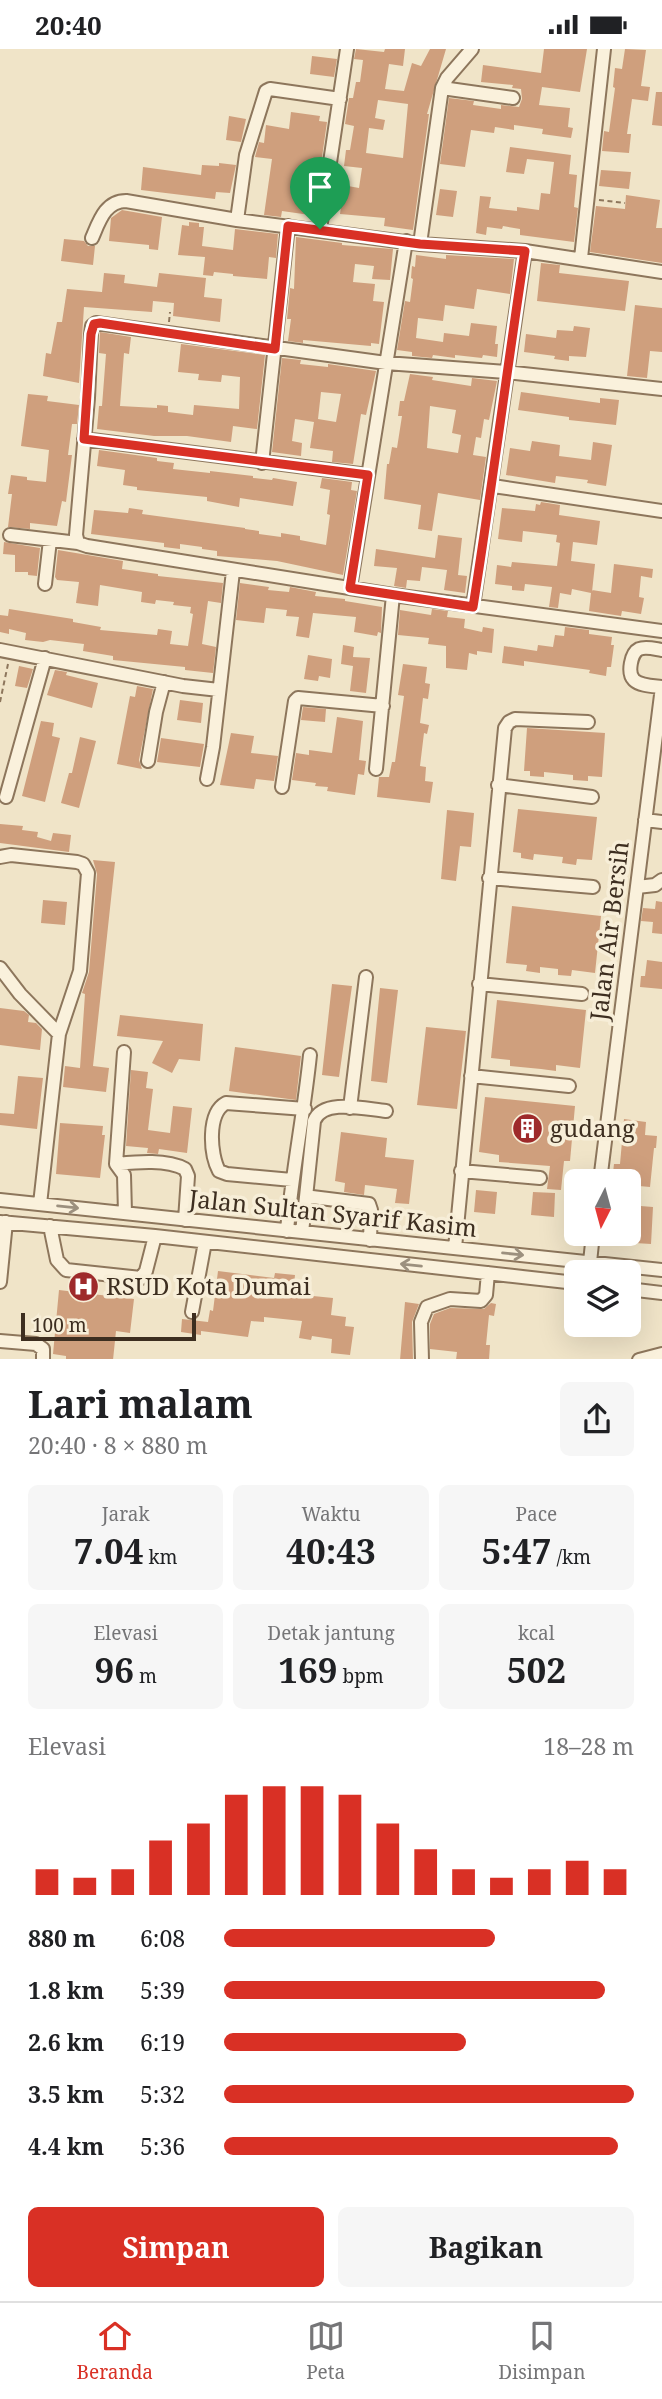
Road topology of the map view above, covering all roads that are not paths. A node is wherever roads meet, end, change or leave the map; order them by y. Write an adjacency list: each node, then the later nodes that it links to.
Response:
1 (347, 49): 6 (street)
2 (472, 49): 4 (street)
3 (604, 49): 14 (street)
4 (442, 89): 5 (street); 12 (street)
5 (513, 98)
6 (340, 99): 7 (street); 9 (street)
7 (237, 220): 8 (street); 10 (street)
8 (288, 226): 9 (street); 16 (street)
9 (320, 229): 11 (street)
10 (92, 238)
11 (405, 241): 12 (street); 17 (street)
12 (420, 244): 13 (street)
13 (525, 251): 14 (street); 18 (street)
14 (580, 258): 15 (street)
15 (662, 272)
16 (275, 349): 17 (street); 20 (street); 21 (street)
17 (386, 363): 18 (street); 22 (street)
18 (506, 372): 19 (street); 23 (street)
19 (662, 389)
20 (84, 439): 21 (street); 27 (street)
21 (262, 463): 22 (street)
22 (368, 475): 30 (street)
23 (493, 486): 24 (street); 32 (street)
24 (662, 511)
25 (10, 535): 26 (street)
26 (50, 540): 27 (street); 29 (street)
27 (78, 543): 28 (street)
28 (233, 571): 30 (street); 39 (street)
29 (45, 583)
30 (350, 588): 31 (street)
31 (393, 596): 32 (street); 40 (street)
32 (473, 607): 33 (street)
33 (662, 631)
34 (662, 650): 38 (street)
35 (5, 652): 36 (street)
36 (45, 658): 37 (street); 47 (street)
37 (164, 682): 39 (street); 42 (street)
38 (662, 687): 49 (street, Jalan Air Bersih)
39 (219, 690): 44 (street)
40 (383, 706): 43 (street); 46 (street)
41 (589, 722): 45 (street)
42 (148, 761)
43 (376, 769)
44 (207, 779)
45 (498, 785): 48 (street); 52 (street)
46 (282, 787)
47 (6, 797)
48 (592, 797)
49 (645, 820): 50 (street); 55 (street, Jalan Air Bersih)
50 (662, 821)
51 (0, 857): 60 (street)
52 (489, 878): 54 (street); 58 (street)
53 (662, 880): 55 (street)
54 (593, 887)
55 (637, 887): 69 (street, Jalan Air Bersih)
56 (0, 968): 60 (street)
57 (366, 977): 65 (street)
58 (479, 984): 59 (street); 63 (street)
59 (582, 994)
60 (59, 1034): 75 (street)
61 (124, 1052): 68 (street)
62 (310, 1055): 66 (street)
63 (471, 1076): 64 (street); 70 (street)
64 (569, 1086)
65 (350, 1108): 67 (street); 73 (street)
66 (304, 1109): 72 (street); 72 (street)
67 (386, 1111)
68 (116, 1164): 76 (street); 77 (street)
69 (602, 1169)
70 (461, 1171): 71 (street); 85 (street)
71 (540, 1178)
72 (292, 1180): 80 (street)
73 (306, 1197): 81 (street); 83 (street)
74 (0, 1200): 75 (street, Jalan Sultan Syarif Kasim)
75 (40, 1204): 76 (street, Jalan Sultan Syarif Kasim, one-way to 76)
76 (125, 1213): 77 (street, Jalan Sultan Syarif Kasim)
77 (186, 1220): 80 (street, Jalan Sultan Syarif Kasim)
78 (3, 1222): 79 (street, Jalan Sultan Syarif Kasim); 91 (street)
79 (50, 1226): 82 (street, Jalan Sultan Syarif Kasim); 82 (street)
80 (287, 1231): 81 (street, Jalan Sultan Syarif Kasim)
81 (302, 1232): 83 (street, Jalan Sultan Syarif Kasim)
82 (155, 1236): 84 (street, Jalan Sultan Syarif Kasim)
83 (370, 1240): 85 (street, Jalan Sultan Syarif Kasim)
84 (205, 1243): 88 (street, Jalan Sultan Syarif Kasim, one-way to 84); 95 (street)
85 (450, 1248): 86 (street, Jalan Sultan Syarif Kasim, one-way to 86); 88 (street)
86 (570, 1260)
87 (641, 1268): 89 (street, Jalan Sultan Syarif Kasim)
88 (444, 1269): 90 (street, Jalan Sultan Syarif Kasim)
89 (662, 1270)
90 (488, 1273): 92 (street, Jalan Sultan Syarif Kasim); 99 (street)
91 (0, 1282)
92 (564, 1282)
93 (641, 1291): 94 (street)
94 (662, 1293)
95 (192, 1312)
96 (0, 1341): 98 (street)
97 (662, 1354): 100 (street)
98 (43, 1359)
99 (422, 1359)
100 (643, 1359)

